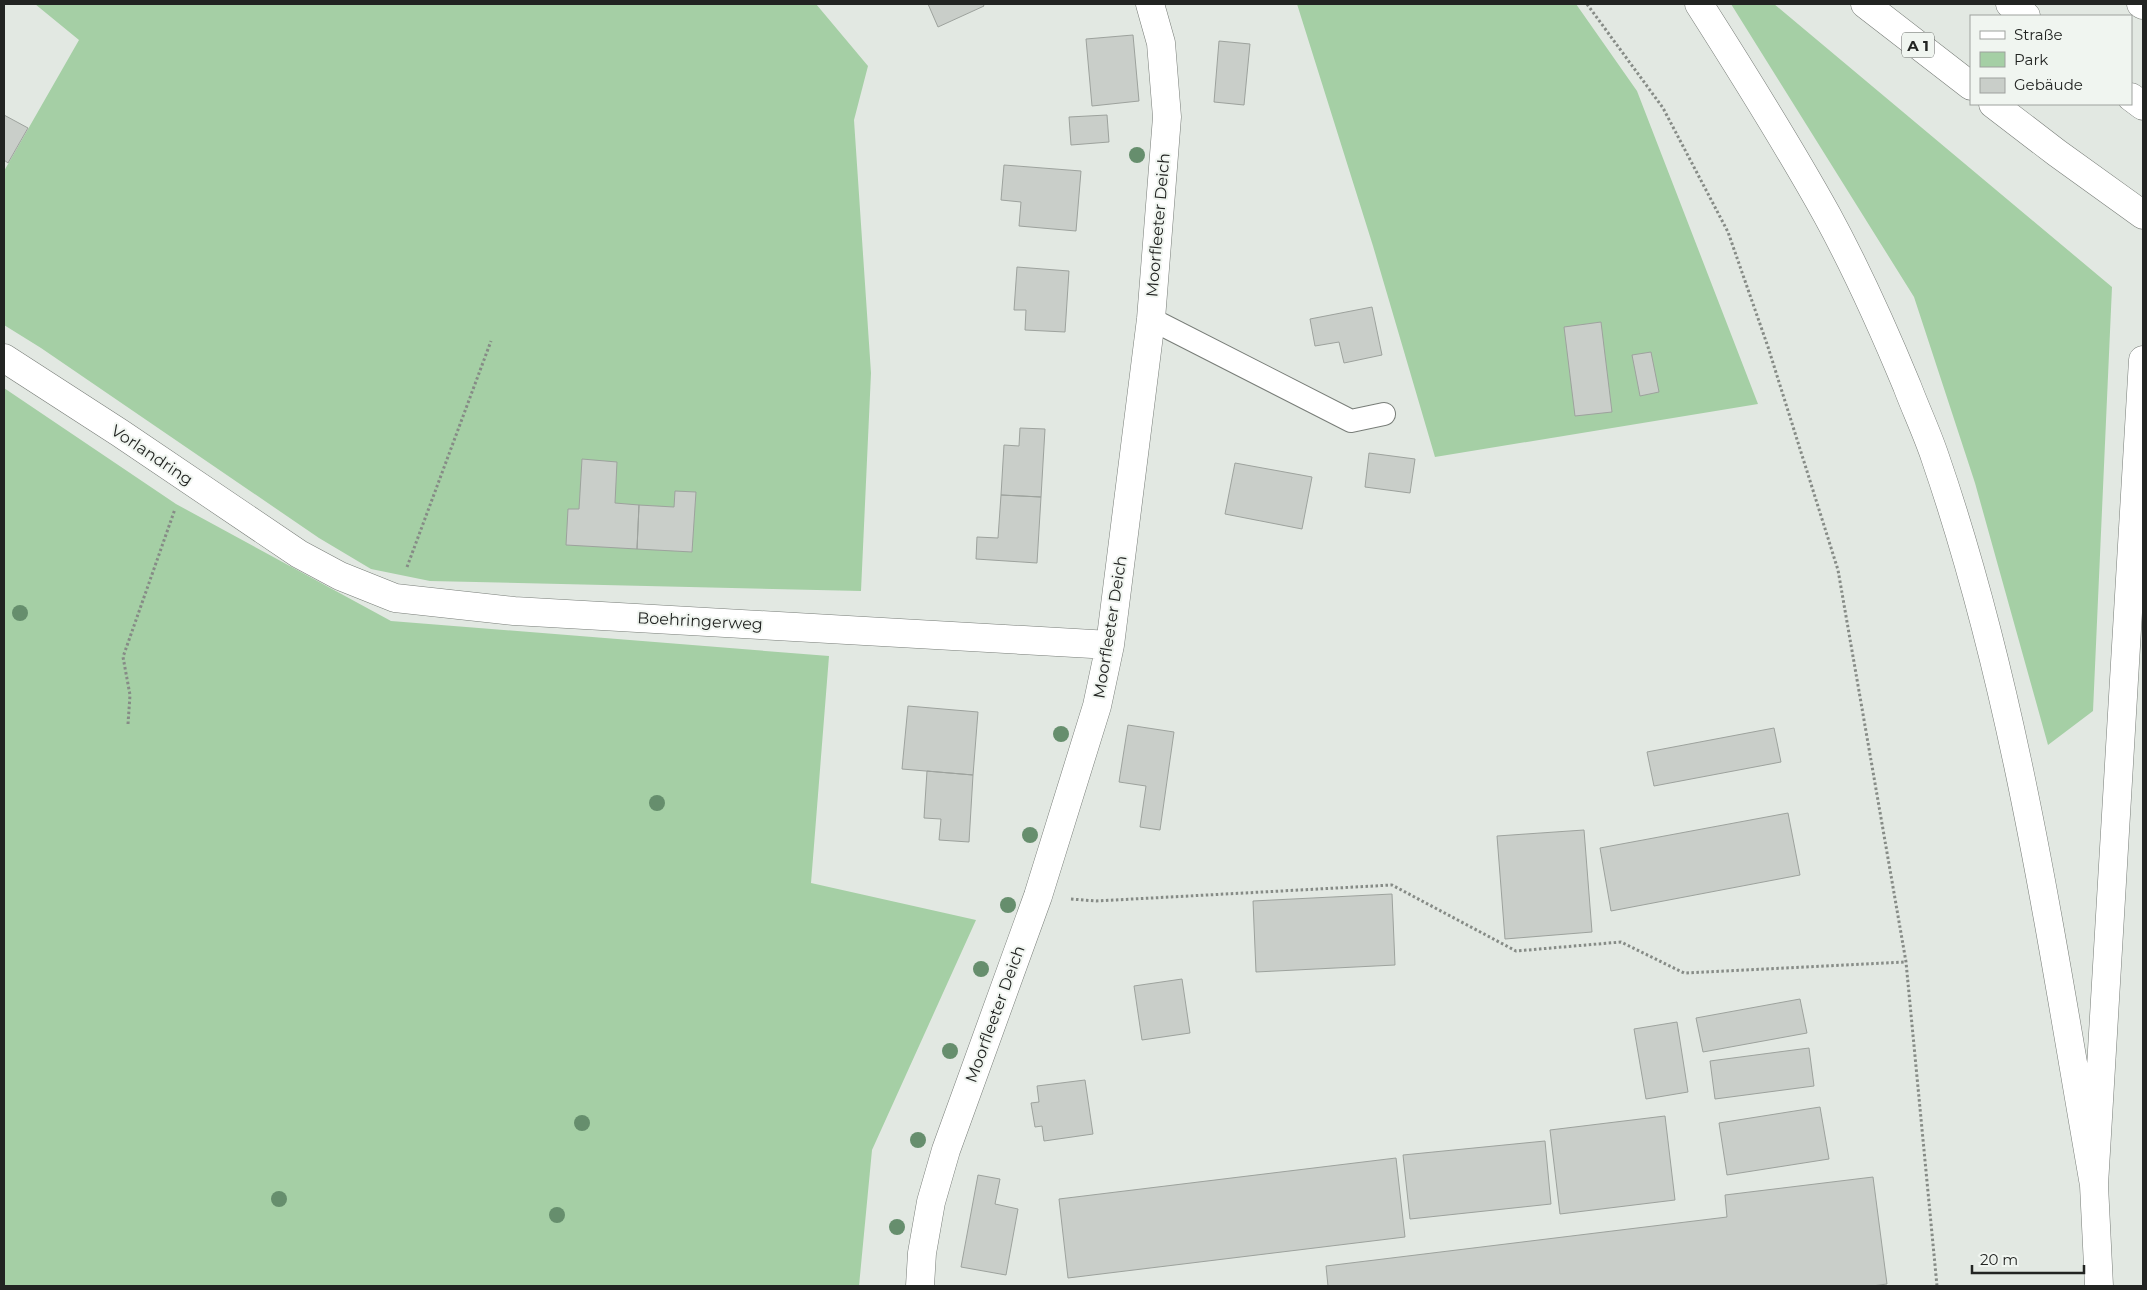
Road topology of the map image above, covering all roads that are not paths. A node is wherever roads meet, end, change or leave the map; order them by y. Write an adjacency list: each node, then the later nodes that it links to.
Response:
1 (1150, 4): 11 (main road, Moorfleeter Deich)
2 (1699, 4): 17 (main road)
3 (1865, 4): 6 (main road, A 1)
4 (2010, 4): 5 (main road)
5 (2025, 15)
6 (1970, 85)
7 (2132, 98): 9 (main road)
8 (1994, 105): 10 (main road)
9 (2143, 106)
10 (2143, 215)
11 (1151, 318): 14 (lane); 16 (main road, Moorfleeter Deich)
12 (4, 358): 15 (main road, Vorlandring)
13 (2143, 360): 17 (main road)
14 (1384, 414)
15 (299, 554): 16 (main road, Boehringerweg)
16 (1110, 645): 18 (main road, Moorfleeter Deich)
17 (2094, 1184): 19 (main road)
18 (920, 1286)
19 (2099, 1286)

